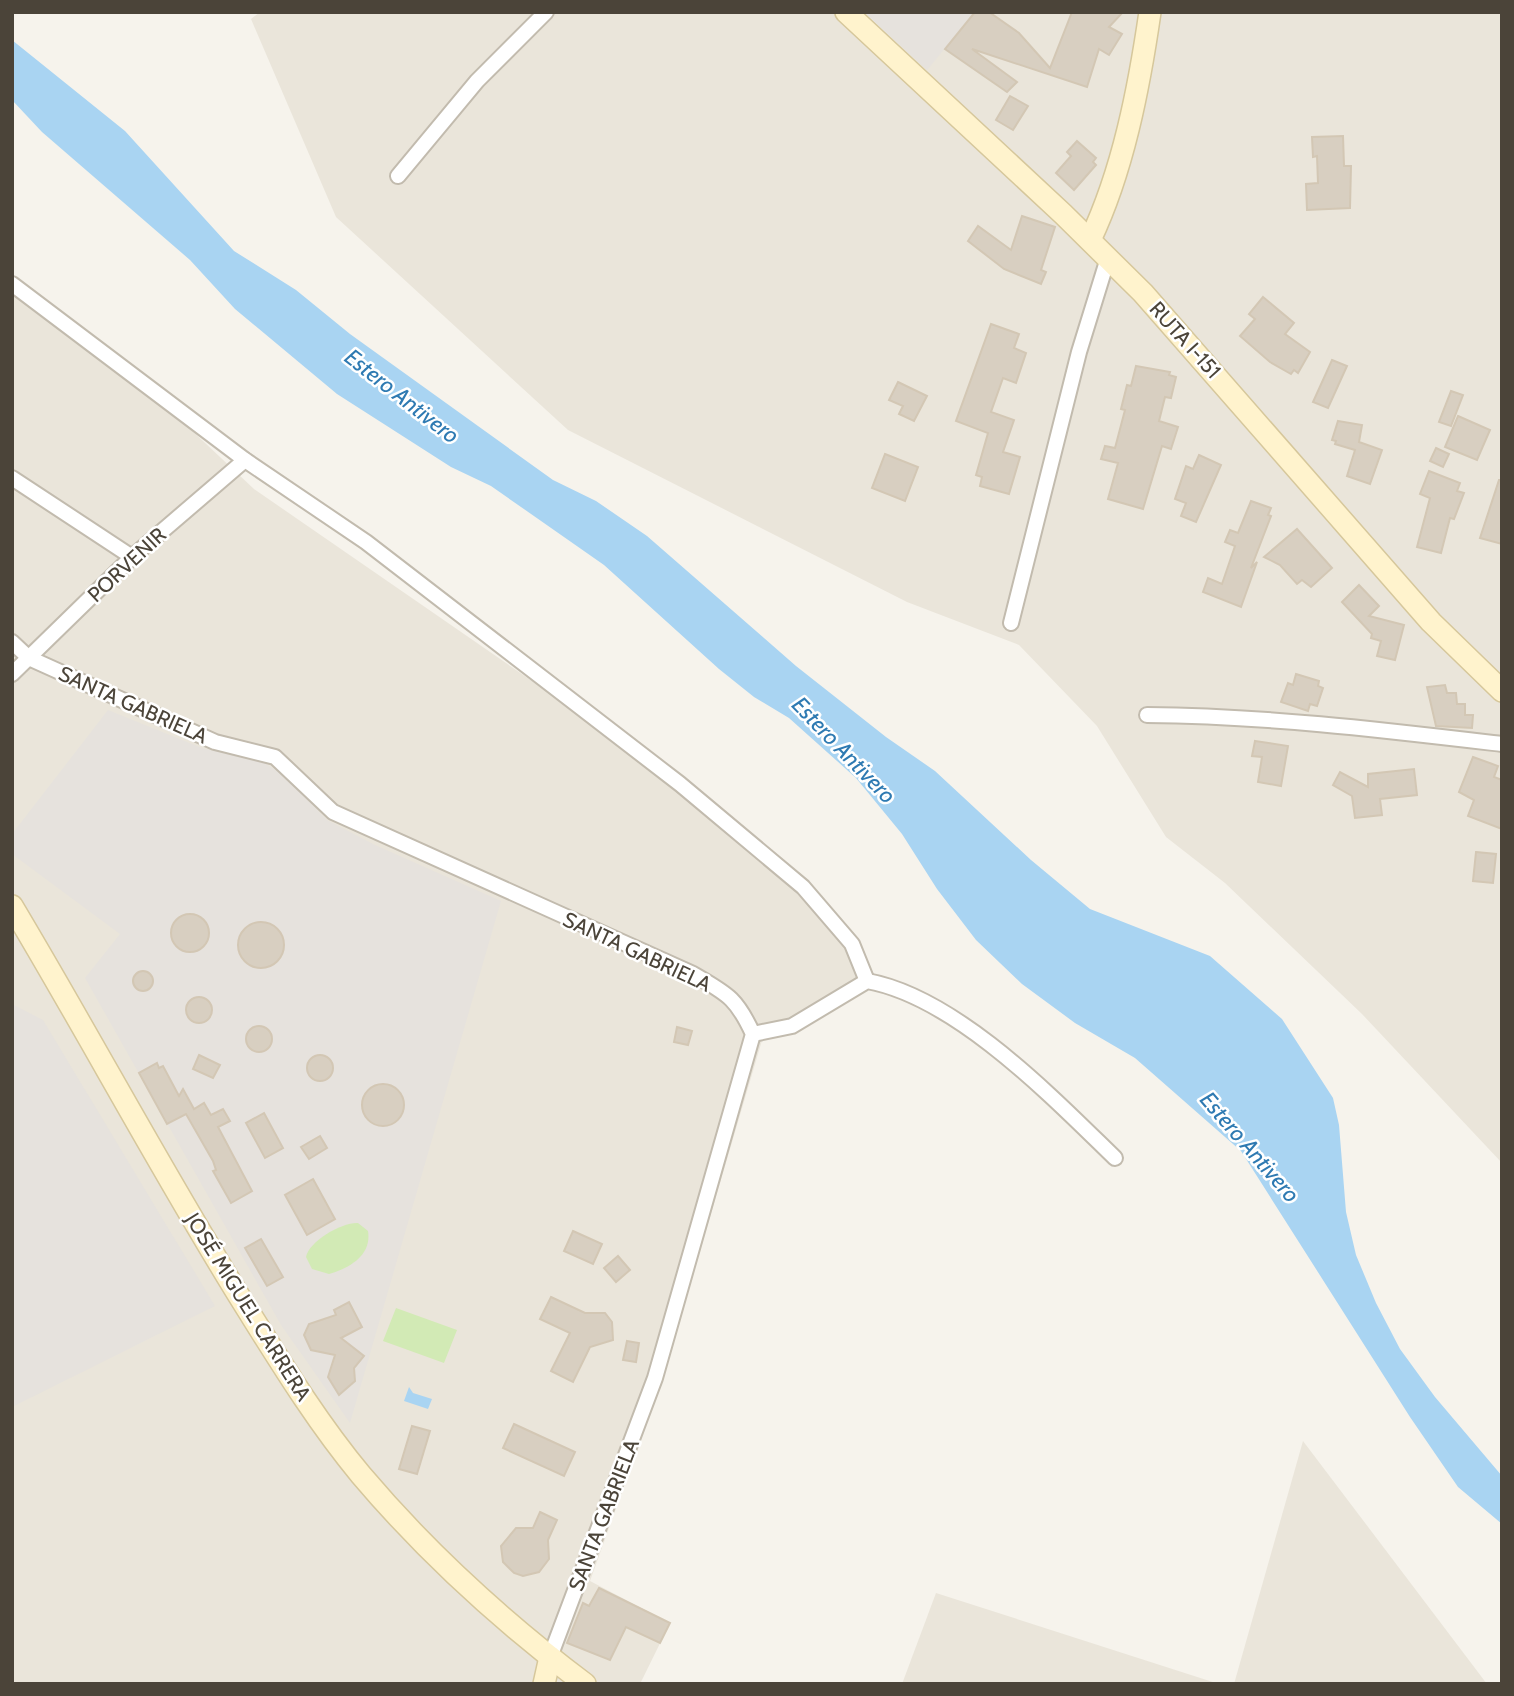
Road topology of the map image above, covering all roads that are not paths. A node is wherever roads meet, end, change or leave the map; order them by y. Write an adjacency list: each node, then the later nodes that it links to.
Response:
1 (546, 12): 4 (street)
2 (846, 12): 5 (street, RUTA I-151)
3 (1150, 12): 5 (street)
4 (398, 176)
5 (1090, 240): 6 (street, RUTA I-151)
6 (1108, 258): 11 (street); 15 (street, RUTA I-151)
7 (12, 284): 8 (street)
8 (245, 460): 10 (street, PORVENIR); 19 (street)
9 (12, 478): 10 (street)
10 (132, 557): 13 (street, PORVENIR)
11 (1011, 623)
12 (12, 642): 13 (street, SANTA GABRIELA)
13 (29, 658): 14 (street, PORVENIR); 20 (street, SANTA GABRIELA)
14 (12, 674)
15 (1502, 691)
16 (1147, 715): 17 (street)
17 (1502, 744)
18 (12, 906): 22 (street, JOSÉ MIGUEL CARRERA)
19 (867, 981): 20 (street); 21 (street)
20 (753, 1034): 22 (street, SANTA GABRIELA)
21 (1115, 1158)
22 (550, 1657): 23 (street, SANTA GABRIELA); 24 (street, JOSÉ MIGUEL CARRERA)
23 (544, 1684)
24 (585, 1684)

